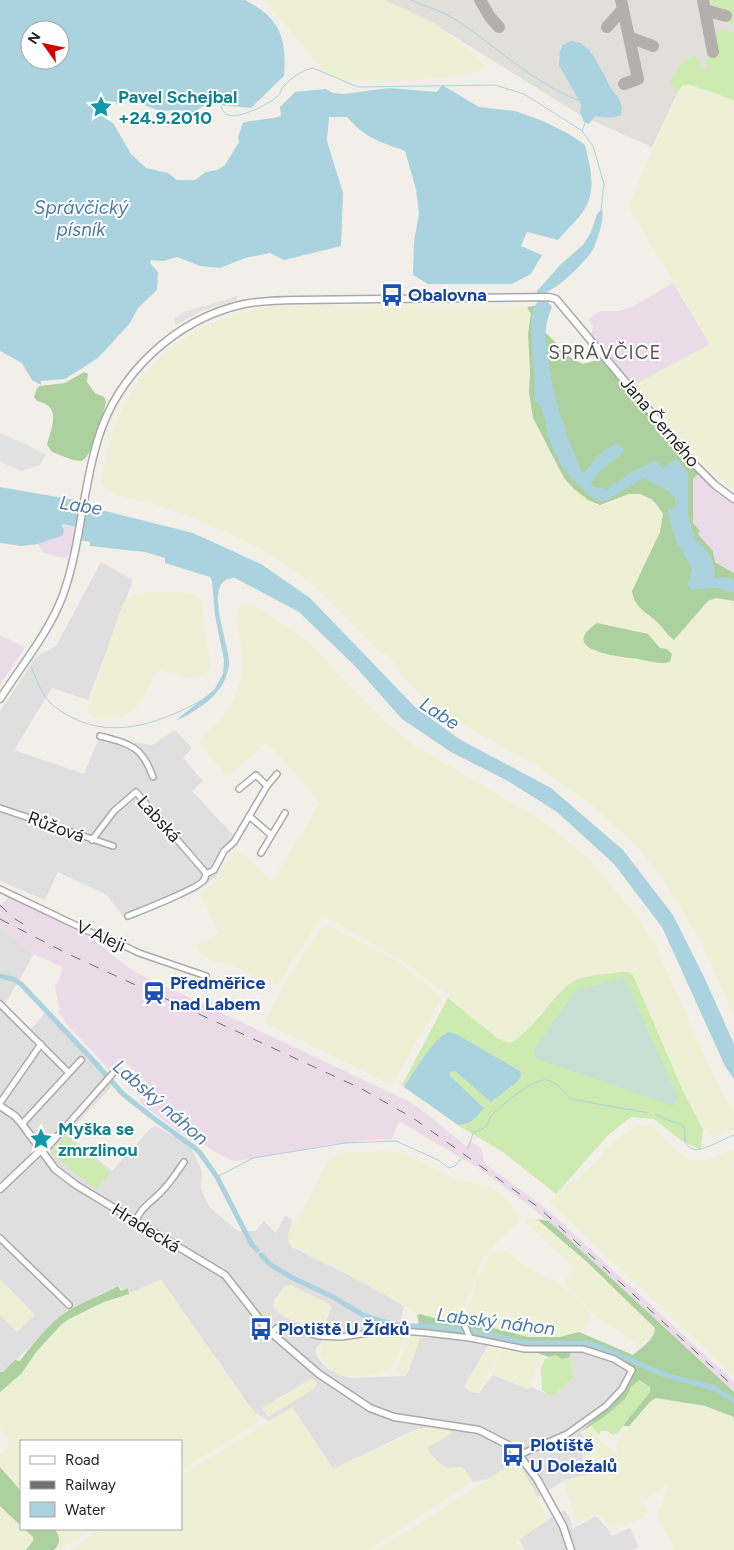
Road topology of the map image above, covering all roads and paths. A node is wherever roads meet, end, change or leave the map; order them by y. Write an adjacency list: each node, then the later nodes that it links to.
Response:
1 (734, 499): 2 (street, Jana Černého)
2 (0, 698)
3 (100, 736): 5 (street, Labská)
4 (277, 774): 6 (street)
5 (152, 778)
6 (267, 786): 7 (street); 10 (street)
7 (239, 789)
8 (0, 808): 12 (street, Růžová)
9 (285, 813): 11 (street)
10 (249, 816): 11 (street); 15 (street)
11 (271, 836): 14 (street)
12 (92, 840): 13 (street, Růžová); 15 (street, Labská)
13 (113, 846)
14 (261, 853)
15 (206, 873): 17 (street)
16 (0, 889): 18 (street, V Aleji)
17 (128, 916)
18 (206, 976)
19 (0, 1004): 20 (street)
20 (41, 1044): 23 (street); 24 (street)
21 (81, 1060): 23 (street)
22 (115, 1071): 26 (street)
23 (69, 1073): 25 (street)
24 (0, 1104): 25 (street, Hradecká)
25 (22, 1124): 26 (street, Hradecká)
26 (41, 1150): 28 (street); 29 (street, Hradecká)
27 (184, 1162): 29 (street)
28 (0, 1189)
29 (136, 1221): 33 (street, Hradecká)
30 (0, 1238): 31 (street)
31 (69, 1305)
32 (465, 1326): 34 (street)
33 (271, 1333): 34 (street); 35 (street, Hradecká)
34 (469, 1337): 35 (street)
35 (519, 1455): 36 (street, Hradecká)
36 (572, 1550)

